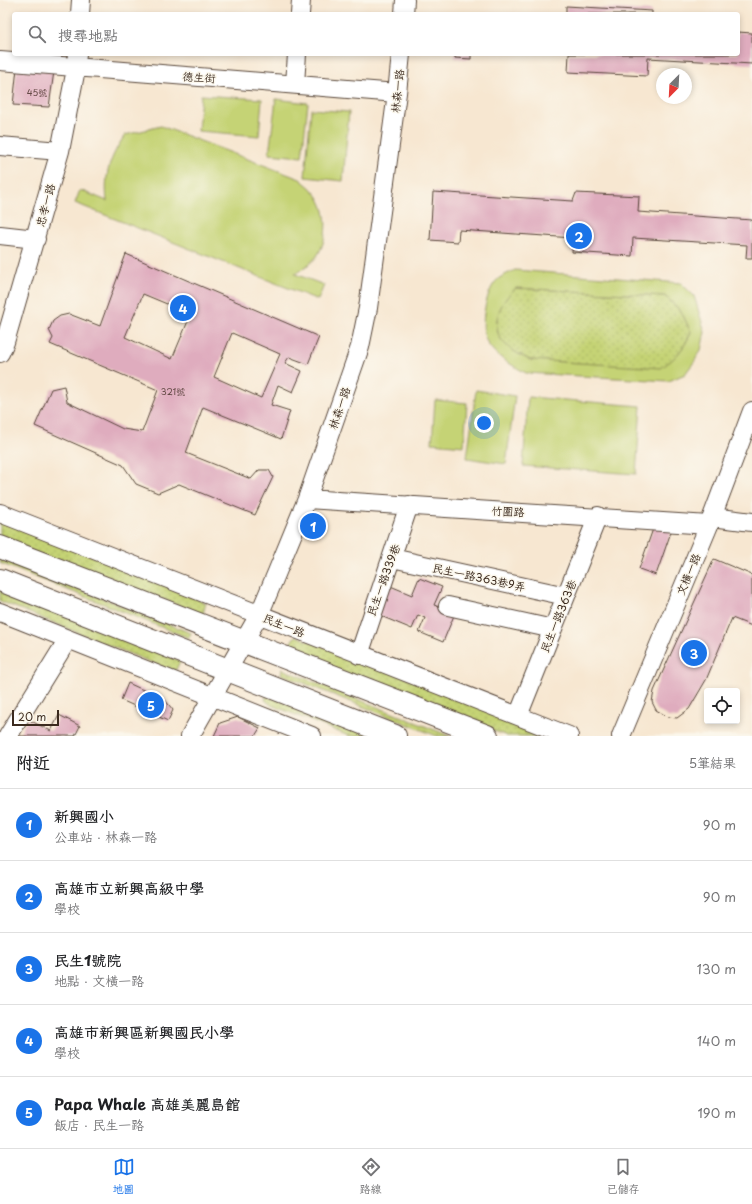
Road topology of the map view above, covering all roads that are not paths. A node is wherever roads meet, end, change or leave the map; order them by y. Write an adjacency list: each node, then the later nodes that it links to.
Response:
1 (81, 0): 4 (street)
2 (301, 0): 5 (street)
3 (405, 0): 6 (street)
4 (80, 12)
5 (300, 12)
6 (404, 12)
7 (297, 56): 11 (street)
8 (401, 56): 12 (street, 林森一路)
9 (0, 61): 10 (street, 德生街)
10 (76, 61): 11 (street, 德生街); 14 (street, 忠孝一路)
11 (295, 84): 12 (street, 德生街)
12 (397, 92): 19 (street, 林森一路)
13 (0, 146): 14 (street)
14 (60, 151): 16 (street, 忠孝一路)
15 (0, 235): 16 (street)
16 (36, 239): 17 (street, 忠孝一路)
17 (0, 353)
18 (752, 411): 23 (street, 文橫一路)
19 (307, 499): 20 (street, 竹圍路); 31 (street, 林森一路)
20 (409, 505): 22 (street, 竹圍路); 26 (street, 民生一路339巷)
21 (0, 513): 31 (street, 民生一路)
22 (598, 516): 23 (street, 竹圍路); 28 (street, 民生一路363巷)
23 (710, 521): 24 (street, 竹圍路); 45 (street, 文橫一路)
24 (752, 522)
25 (0, 548): 34 (main road)
26 (392, 558): 28 (street, 民生一路363巷9弄); 35 (street, 民生一路339巷)
27 (0, 580): 36 (main road)
28 (566, 596): 32 (street, 民生一路363巷)
29 (448, 606): 32 (street)
30 (0, 612): 33 (street)
31 (259, 615): 34 (street, 林森一路); 35 (street, 民生一路)
32 (553, 628): 38 (street, 民生一路363巷)
33 (68, 639): 37 (street); 39 (street)
34 (243, 641): 36 (street, 林森一路); 43 (main road)
35 (359, 655): 38 (street, 民生一路)
36 (228, 670): 37 (street, 林森一路); 42 (main road)
37 (213, 696): 40 (street, 林森一路); 41 (street)
38 (518, 716): 44 (street, 民生一路)
39 (8, 736)
40 (190, 736)
41 (312, 736)
42 (395, 736)
43 (487, 736)
44 (569, 736)
45 (621, 736)

